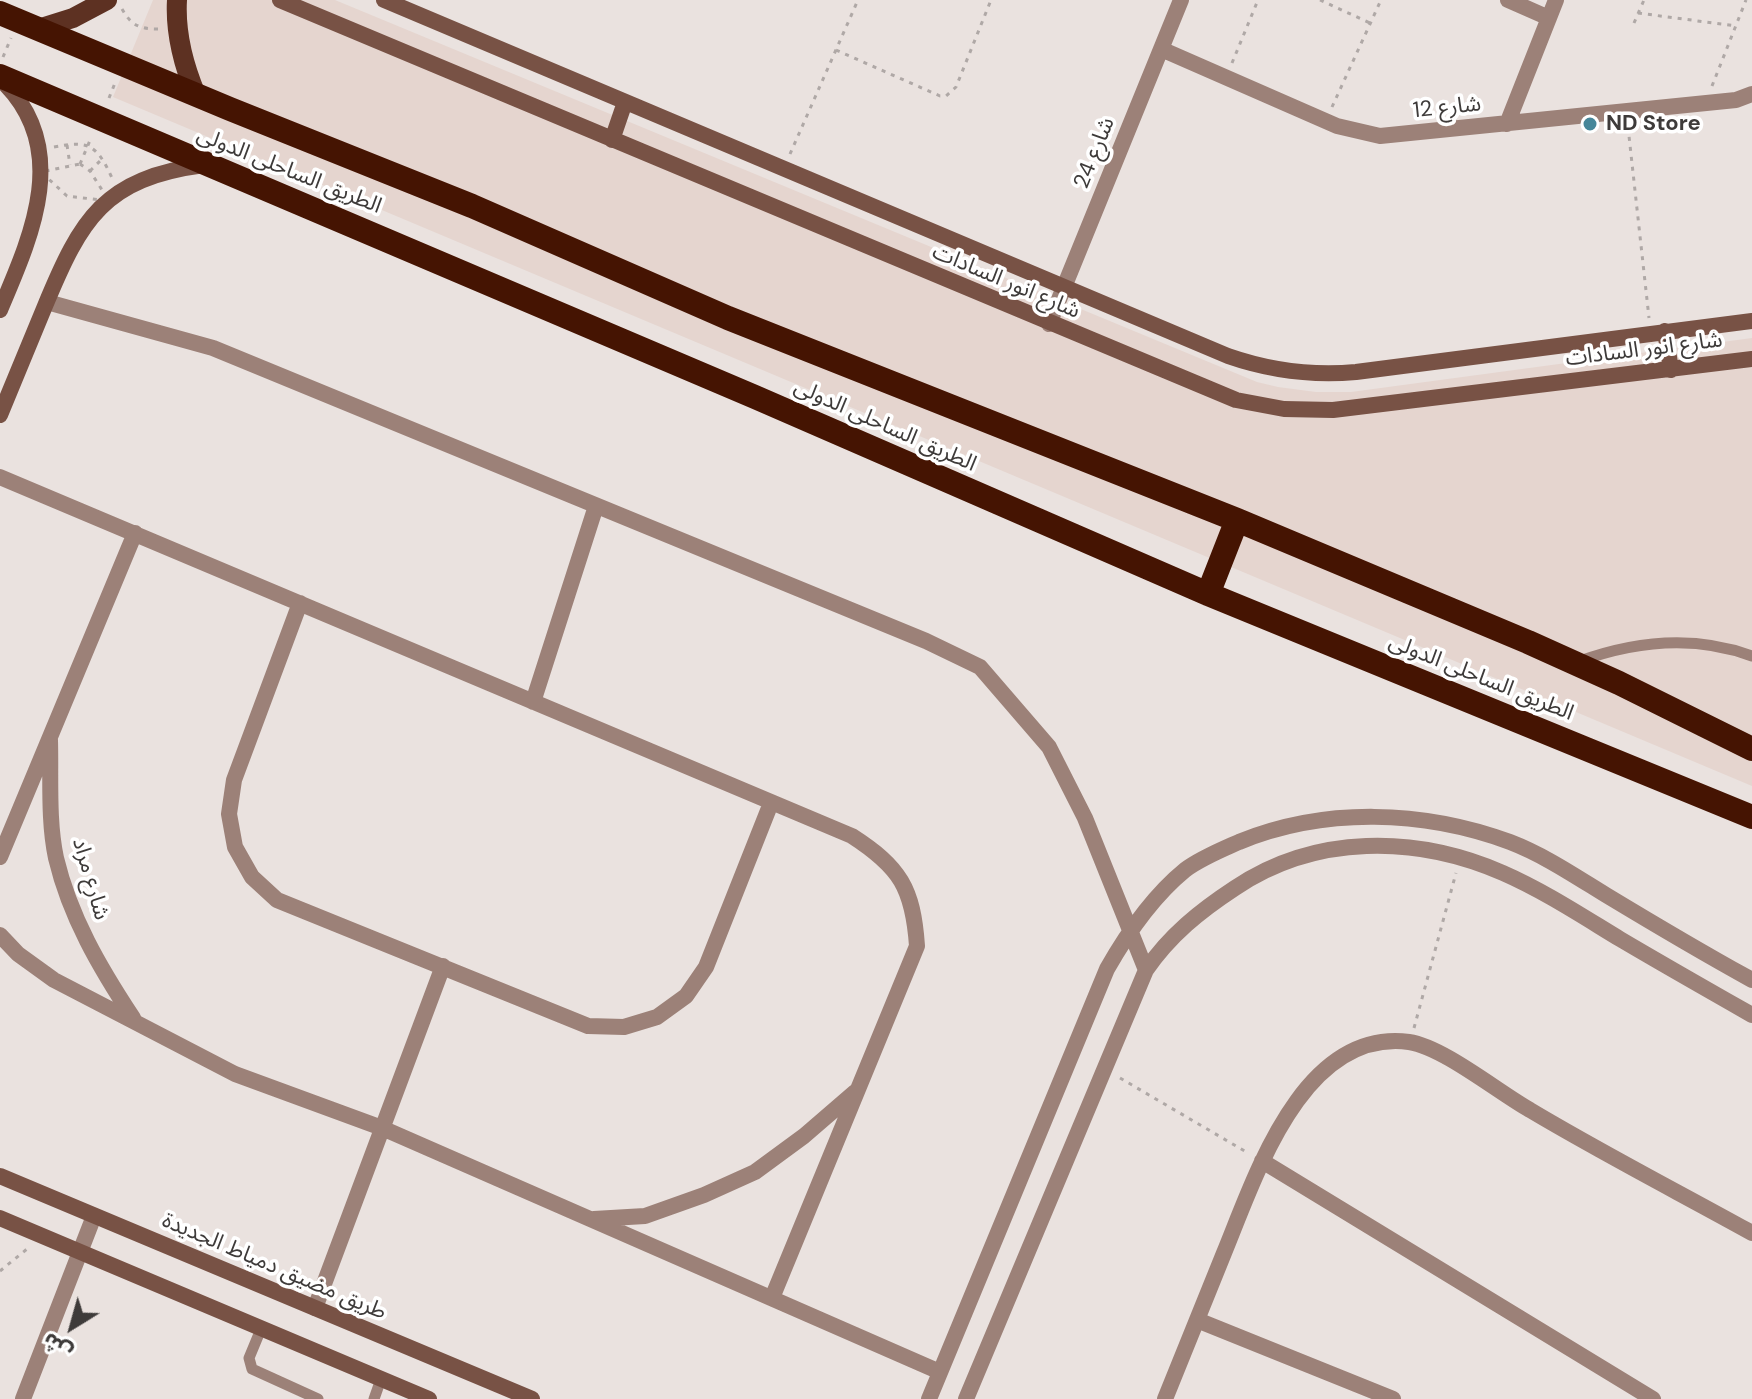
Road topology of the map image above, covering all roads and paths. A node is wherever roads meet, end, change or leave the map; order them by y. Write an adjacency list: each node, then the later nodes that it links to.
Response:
1 (107, 0): 18 (main road)
2 (116, 0): 22 (path)
3 (177, 0): 22 (main road)
4 (280, 0): 36 (main road, شارع انور السادات)
5 (384, 0): 30 (main road, شارع انور السادات)
6 (858, 0): 24 (path)
7 (991, 0): 24 (path)
8 (1181, 0): 23 (street, شارع 24)
9 (1258, 0): 27 (path)
10 (1320, 0): 19 (path)
11 (1381, 0): 19 (path)
12 (1508, 0): 17 (street)
13 (1556, 0): 17 (street)
14 (1644, 0): 16 (path)
15 (1746, 0): 21 (path)
16 (1638, 13): 20 (path); 21 (path)
17 (1549, 18): 35 (street)
18 (19, 21): 25 (path); 28 (highway, الطريق الساحلى الدولى)
19 (1370, 23): 34 (path)
20 (1634, 23)
21 (1736, 26): 31 (path)
22 (177, 30): 28 (main road)
23 (1161, 49): 27 (street, شارع 12); 46 (street, شارع 24)
24 (836, 50): 42 (path)
25 (0, 64)
26 (0, 78): 38 (main road); 41 (highway, الطريق الساحلى الدولى)
27 (1226, 78): 34 (street, شارع 12)
28 (196, 95): 32 (highway, الطريق الساحلى الدولى)
29 (1747, 97): 31 (street, شارع 12)
30 (625, 102): 36 (main road); 42 (main road, شارع انور السادات)
31 (1706, 103): 33 (street, شارع 12)
32 (230, 109): 41 (path); 58 (highway, الطريق الساحلى الدولى)
33 (1627, 111): 35 (street, شارع 12); 52 (path)
34 (1326, 121): 35 (street, شارع 12)
35 (1507, 124)
36 (612, 140): 51 (main road, شارع انور السادات)
37 (67, 144): 38 (path); 39 (path); 40 (path)
38 (38, 150): 44 (main road)
39 (103, 158): 43 (path); 45 (path)
40 (70, 165): 43 (path); 44 (path)
41 (206, 165): 45 (main road); 60 (highway, الطريق الساحلى الدولى)
42 (784, 169): 46 (main road, شارع انور السادات)
43 (90, 171): 45 (path)
44 (41, 172): 45 (path); 47 (main road)
45 (113, 196): 48 (main road)
46 (1064, 287): 51 (street, شارع 24); 52 (main road, شارع انور السادات)
47 (4, 288): 49 (main road)
48 (47, 302): 55 (main road); 57 (street)
49 (0, 310)
50 (1752, 321): 52 (main road, شارع انور السادات)
51 (1049, 324): 54 (main road, شارع انور السادات)
52 (1658, 332): 54 (main road)
53 (1752, 359): 54 (main road, شارع انور السادات)
54 (1671, 370)
55 (0, 415)
56 (0, 477): 59 (street)
57 (596, 506): 64 (street); 71 (street)
58 (1237, 520): 60 (highway); 63 (highway, الطريق الساحلى الدولى)
59 (135, 533): 61 (street); 65 (street)
60 (1208, 594): 68 (highway, الطريق الساحلى الدولى)
61 (300, 603): 64 (street); 73 (street)
62 (1752, 656): 63 (lane)
63 (1575, 663): 66 (highway, الطريق الساحلى الدولى)
64 (533, 702): 67 (street)
65 (50, 735): 69 (street); 77 (street, شارع مراد)
66 (1752, 749)
67 (771, 803): 73 (street); 80 (street)
68 (1752, 817)
69 (0, 857)
70 (1460, 858): 74 (street); 76 (street); 78 (path)
71 (1131, 928): 74 (street); 75 (street); 95 (street)
72 (0, 935): 77 (street)
73 (443, 966): 81 (street)
74 (1146, 970): 79 (street)
75 (1752, 980)
76 (1752, 1015)
77 (135, 1021): 81 (street)
78 (1410, 1042): 82 (street); 87 (street)
79 (1103, 1068): 82 (path); 103 (street)
80 (859, 1089): 86 (street); 91 (street)
81 (382, 1128): 86 (street); 92 (street)
82 (1262, 1161): 93 (street); 106 (street)
83 (0, 1176): 84 (main road, طريق مضيق دمياط الجديدة)
84 (94, 1216): 89 (street); 92 (main road, طريق مضيق دمياط الجديدة)
85 (0, 1218): 88 (main road)
86 (591, 1219): 91 (street)
87 (1752, 1233)
88 (42, 1236): 89 (main road); 90 (path)
89 (81, 1253): 94 (main road); 97 (street)
90 (0, 1271)
91 (772, 1298): 95 (street)
92 (315, 1308): 101 (main road, طريق مضيق دمياط الجديدة)
93 (1197, 1320): 104 (street); 105 (street)
94 (261, 1329): 96 (main road); 98 (lane)
95 (940, 1372): 102 (street)
96 (381, 1379): 99 (lane); 100 (main road)
97 (23, 1399)
98 (318, 1399)
99 (374, 1399)
100 (429, 1399)
101 (532, 1399)
102 (929, 1399)
103 (966, 1399)
104 (1165, 1399)
105 (1393, 1399)
106 (1653, 1399)

